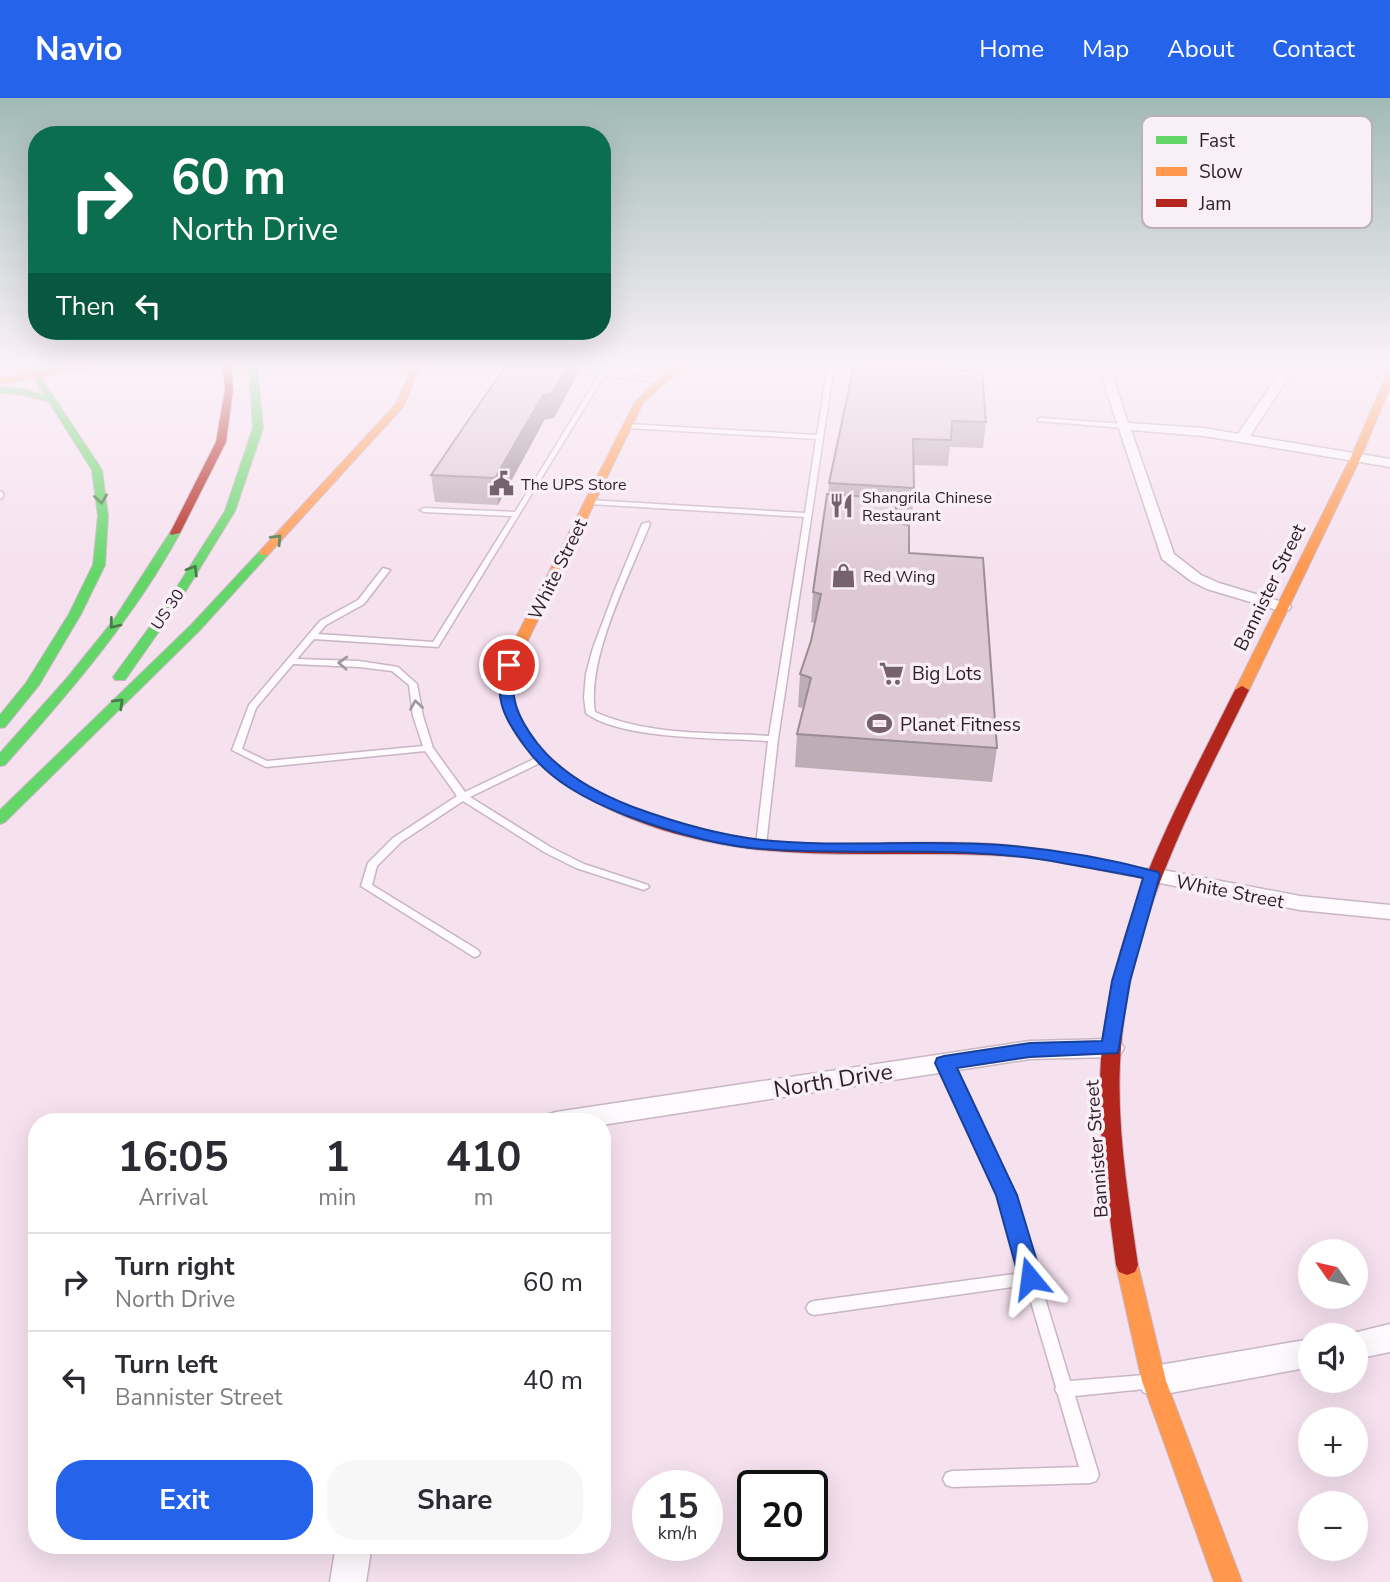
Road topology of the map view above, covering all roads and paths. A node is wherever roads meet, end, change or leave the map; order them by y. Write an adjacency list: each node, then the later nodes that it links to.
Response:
1 (74, 434): 25 (main road, one-way to 25)
2 (222, 434): 29 (main road, US 30 / US 30, one-way to 29)
3 (256, 434): 31 (main road, US 30 / US 30, one-way to 3)
4 (374, 434): 31 (main road, one-way to 4)
5 (565, 434): 18 (lane)
6 (624, 434): 16 (main road, White Street)
7 (772, 434): 12 (lane)
8 (1127, 434): 22 (street)
9 (1205, 434): 13 (street)
10 (1245, 434): 13 (street)
11 (1366, 434): 14 (main road, Bannister Street)
12 (820, 437): 19 (lane)
13 (1242, 438): 14 (street)
14 (1356, 457): 15 (street); 22 (main road, Bannister Street)
15 (1390, 463)
16 (590, 502): 19 (lane); 28 (main road, White Street)
17 (424, 510): 18 (lane)
18 (515, 514): 23 (lane)
19 (808, 515): 26 (lane)
20 (646, 524): 26 (lane)
21 (386, 570): 23 (lane)
22 (1283, 607): 33 (main road, Bannister Street)
23 (312, 636): 24 (lane)
24 (291, 661): 27 (lane, one-way to 24); 27 (lane)
25 (0, 724)
26 (773, 739): 32 (lane)
27 (428, 748): 30 (lane)
28 (541, 759): 30 (lane); 32 (main road, White Street)
29 (0, 762)
30 (463, 797): 34 (lane); 36 (lane)
31 (0, 818)
32 (761, 845): 33 (main road, White Street)
33 (1152, 875): 35 (street, White Street); 37 (main road, Bannister Street)
34 (644, 887)
35 (1390, 912)
36 (474, 953)
37 (1111, 1048): 38 (street, North Drive); 45 (main road, Bannister Street)
38 (944, 1063): 39 (street, North Drive); 40 (lane)
39 (611, 1114)
40 (1030, 1278): 41 (lane); 46 (lane)
41 (814, 1308)
42 (1390, 1338): 43 (street)
43 (1368, 1343)
44 (1298, 1355): 45 (street)
45 (1154, 1381): 46 (lane); 50 (main road, Bannister Street)
46 (1063, 1389): 47 (lane)
47 (952, 1479)
48 (353, 1554): 49 (street)
49 (348, 1582)
50 (1228, 1582)

